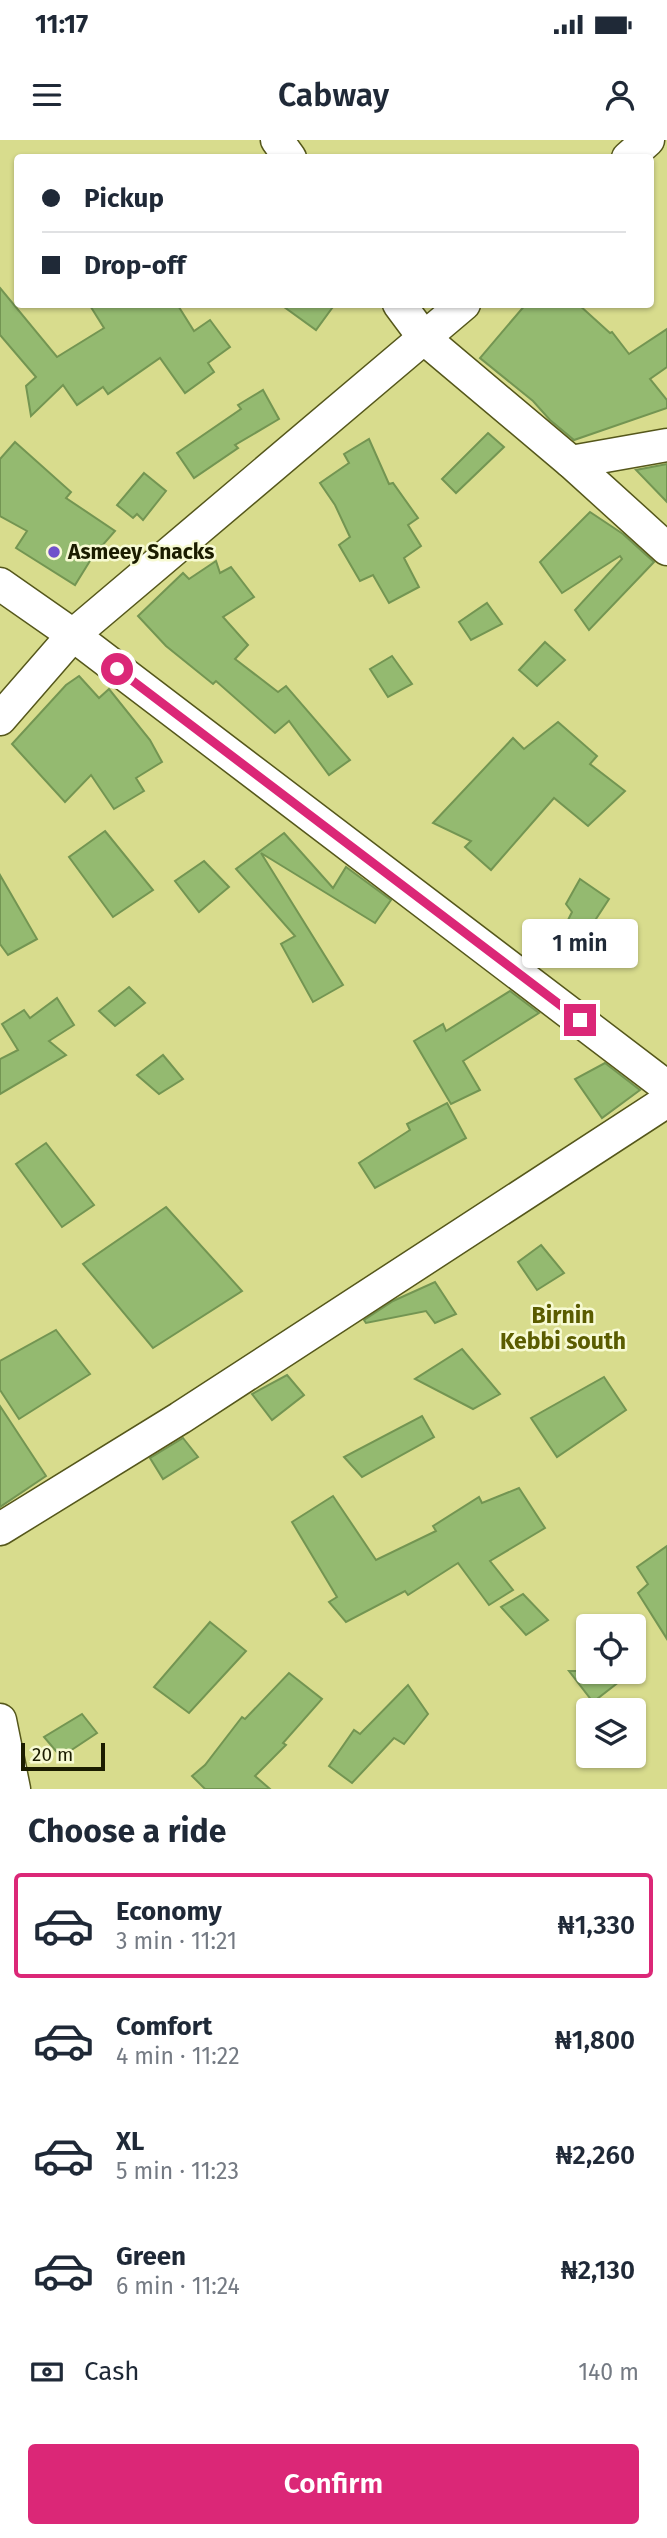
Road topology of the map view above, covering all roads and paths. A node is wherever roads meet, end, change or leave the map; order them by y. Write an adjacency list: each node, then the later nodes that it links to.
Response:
1 (276, 140): 3 (street)
2 (648, 140): 4 (street)
3 (287, 154)
4 (632, 154)
5 (402, 308): 7 (street)
6 (460, 308): 7 (street)
7 (425, 339): 9 (street); 12 (street)
8 (667, 445): 9 (street)
9 (571, 462): 10 (street)
10 (667, 549)
11 (0, 584): 12 (street)
12 (73, 635): 13 (street); 14 (street)
13 (0, 719)
14 (667, 1087)
15 (667, 1101): 16 (street)
16 (0, 1529)
17 (0, 1720): 18 (street)
18 (14, 1789)

